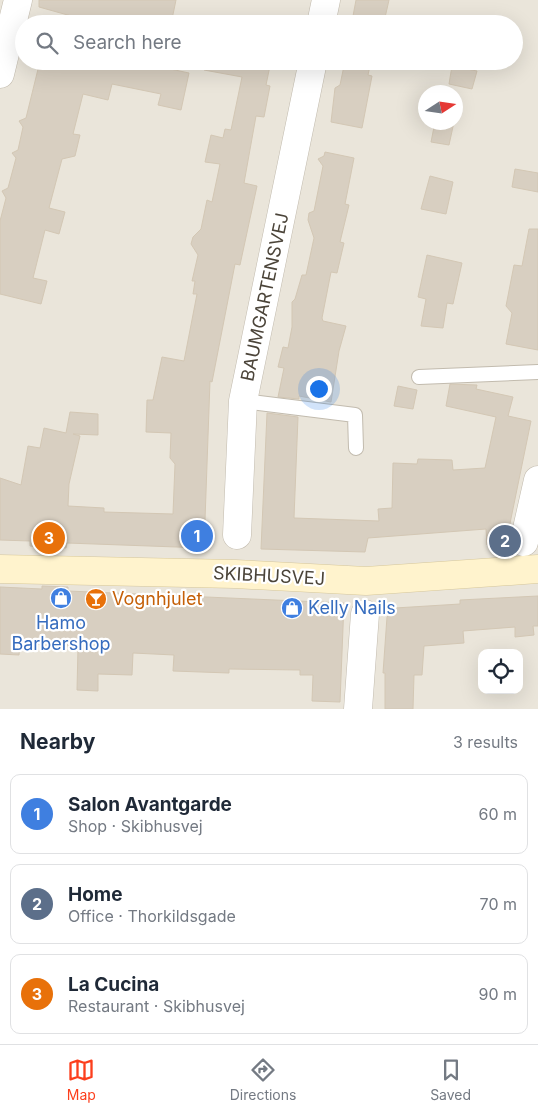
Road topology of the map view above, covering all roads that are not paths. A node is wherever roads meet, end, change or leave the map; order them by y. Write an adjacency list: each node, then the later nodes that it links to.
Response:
1 (18, 0): 5 (street)
2 (326, 0): 3 (street)
3 (323, 15)
4 (312, 70): 8 (street, BAUMGARTENSVEJ)
5 (0, 74)
6 (538, 372): 7 (lane)
7 (419, 376)
8 (243, 401): 9 (lane); 11 (street, BAUMGARTENSVEJ)
9 (356, 448)
10 (538, 480): 12 (street)
11 (237, 535)
12 (524, 542)
13 (538, 569): 14 (street, SKIBHUSVEJ)
14 (0, 570)
15 (364, 614): 16 (street)
16 (358, 709)

